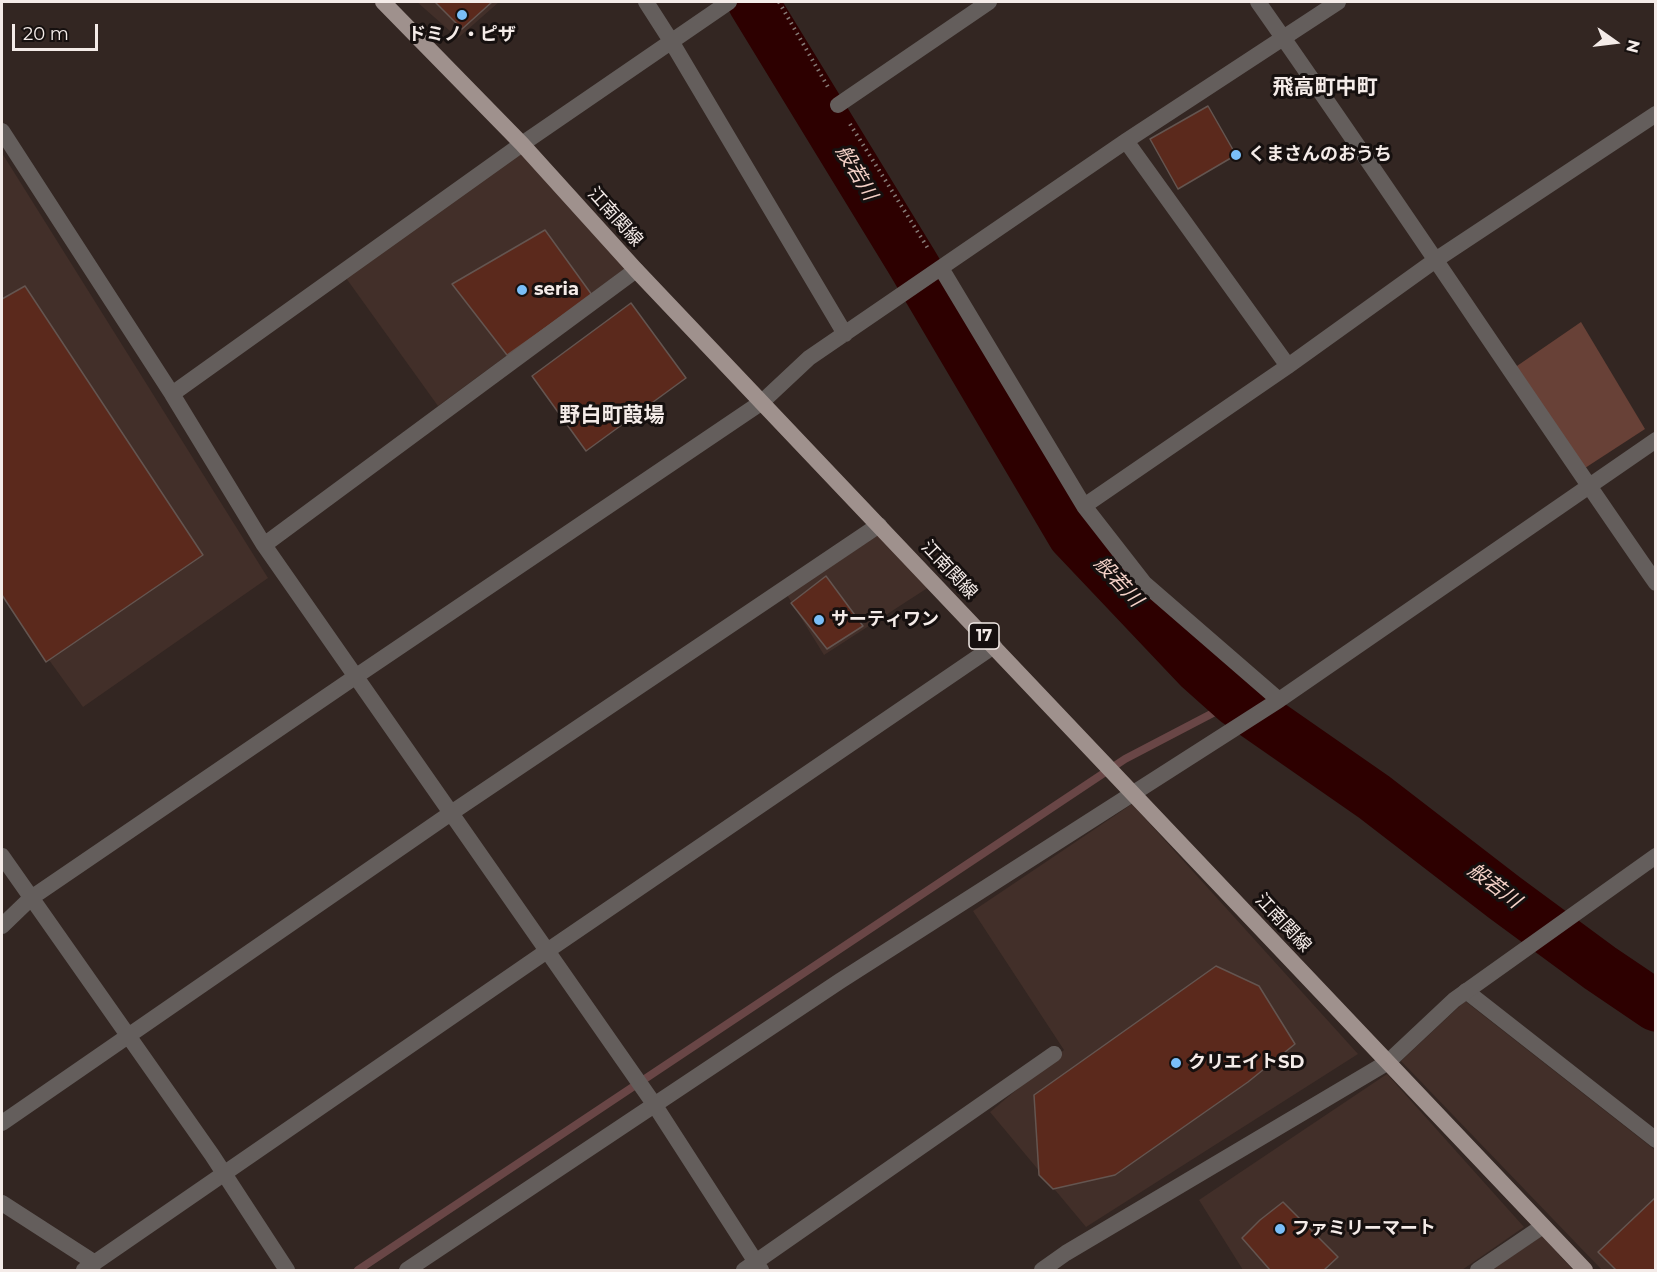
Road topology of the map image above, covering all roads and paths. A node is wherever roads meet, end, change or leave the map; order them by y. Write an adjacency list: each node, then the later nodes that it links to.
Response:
1 (383, 2): 14 (main road, 江南関線 / 17)
2 (646, 2): 9 (street)
3 (729, 2): 9 (street)
4 (779, 2): 10 (path)
5 (989, 2): 10 (street)
6 (1258, 2): 8 (street)
7 (1338, 2): 8 (street)
8 (1284, 37): 13 (street); 15 (street)
9 (671, 41): 14 (street); 18 (street)
10 (838, 105): 16 (path)
11 (1656, 114): 15 (street)
12 (2, 131): 20 (street)
13 (1126, 141): 16 (street); 19 (street)
14 (522, 144): 17 (main road, 江南関線 / 17); 20 (street)
15 (1437, 259): 19 (street); 23 (street)
16 (940, 268): 18 (street); 24 (street)
17 (636, 270): 21 (main road, 江南関線 / 17); 26 (street)
18 (845, 334): 21 (street)
19 (1288, 366): 24 (street)
20 (172, 394): 26 (street)
21 (762, 402): 25 (main road, 江南関線 / 17); 29 (street)
22 (1656, 440): 23 (street)
23 (1588, 486): 27 (street); 30 (street)
24 (1084, 506): 30 (street)
25 (879, 525): 28 (main road, 江南関線 / 17); 32 (street)
26 (264, 545): 29 (street)
27 (1656, 583)
28 (994, 646): 31 (main road, 江南関線 / 17); 37 (street)
29 (355, 676): 32 (street); 35 (street)
30 (1279, 700): 31 (street)
31 (1134, 794): 41 (main road, 江南関線 / 17); 42 (street)
32 (451, 813): 37 (street); 39 (street)
33 (2, 856): 35 (street)
34 (1656, 856): 38 (street)
35 (31, 898): 36 (street); 39 (street)
36 (2, 926)
37 (547, 951): 42 (street); 45 (street)
38 (1466, 991): 41 (street); 44 (street)
39 (128, 1036): 43 (street); 45 (street)
40 (1054, 1054): 49 (street)
41 (1388, 1062): 47 (main road, 江南関線 / 17); 52 (street)
42 (654, 1104): 49 (street); 51 (street)
43 (2, 1123)
44 (1656, 1140)
45 (224, 1175): 48 (street); 50 (street)
46 (2, 1203): 48 (street)
47 (1543, 1226): 53 (street); 54 (main road, 江南関線 / 17)
48 (89, 1267)
49 (754, 1268)
50 (287, 1270)
51 (407, 1270)
52 (1042, 1270)
53 (1478, 1270)
54 (1585, 1270)

